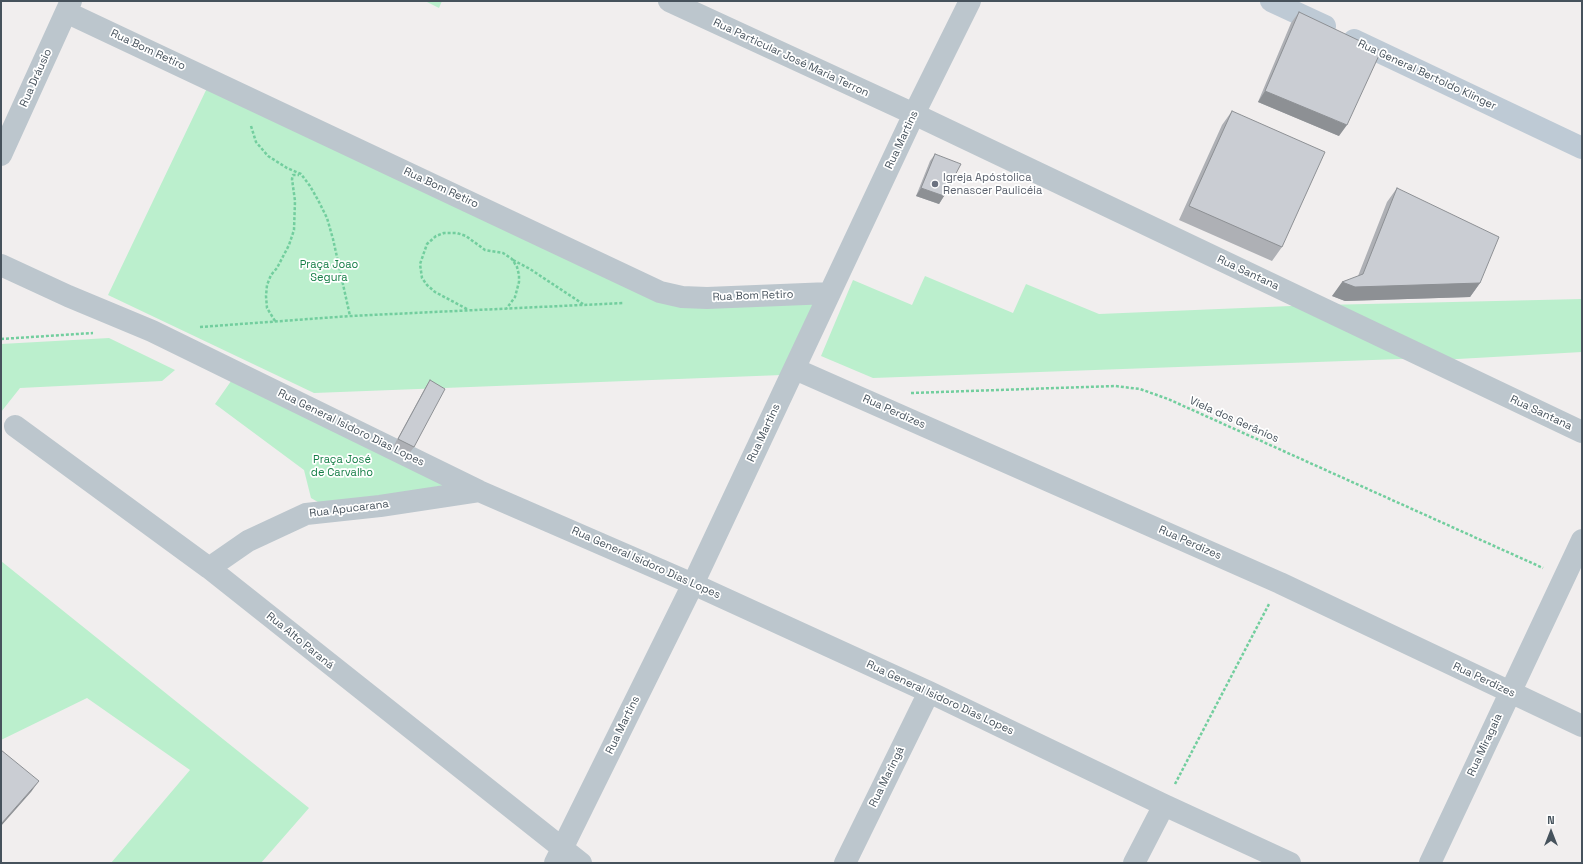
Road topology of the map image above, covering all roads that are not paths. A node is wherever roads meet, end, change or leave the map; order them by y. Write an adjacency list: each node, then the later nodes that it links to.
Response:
1 (669, 1): 5 (street, Rua Particular José Maria Terron)
2 (970, 1): 5 (street, Rua Martins)
3 (1272, 1): 6 (street, Rua General Bertoldo Klinger)
4 (69, 6): 7 (street, Rua Dráusio); 9 (street, Rua Bom Retiro)
5 (914, 114): 9 (street, Rua Martins); 12 (street, Rua Santana)
6 (1582, 148)
7 (1, 155)
8 (1, 265): 13 (street, Rua General Isidoro Dias Lopes)
9 (830, 293): 10 (street, Rua Martins)
10 (795, 369): 16 (street, Rua Martins); 18 (street, Rua Perdizes)
11 (14, 426): 15 (street, Rua Alto Paraná)
12 (1582, 432)
13 (479, 491): 15 (street, Rua Apucarana); 16 (street, Rua General Isidoro Dias Lopes)
14 (1582, 540): 18 (street, Rua Miragaia)
15 (209, 568): 21 (street, Rua Alto Paraná)
16 (693, 584): 17 (street, Rua General Isidoro Dias Lopes); 21 (street, Rua Martins)
17 (929, 692): 20 (street, Rua General Isidoro Dias Lopes); 23 (street, Rua Maringá)
18 (1510, 692): 19 (street, Rua Perdizes); 26 (street, Rua Miragaia)
19 (1582, 726)
20 (1164, 805): 24 (street); 25 (street, Rua General Isidoro Dias Lopes)
21 (558, 855): 22 (street, Rua Alto Paraná)
22 (581, 863)
23 (845, 863)
24 (1134, 863)
25 (1290, 863)
26 (1430, 863)

